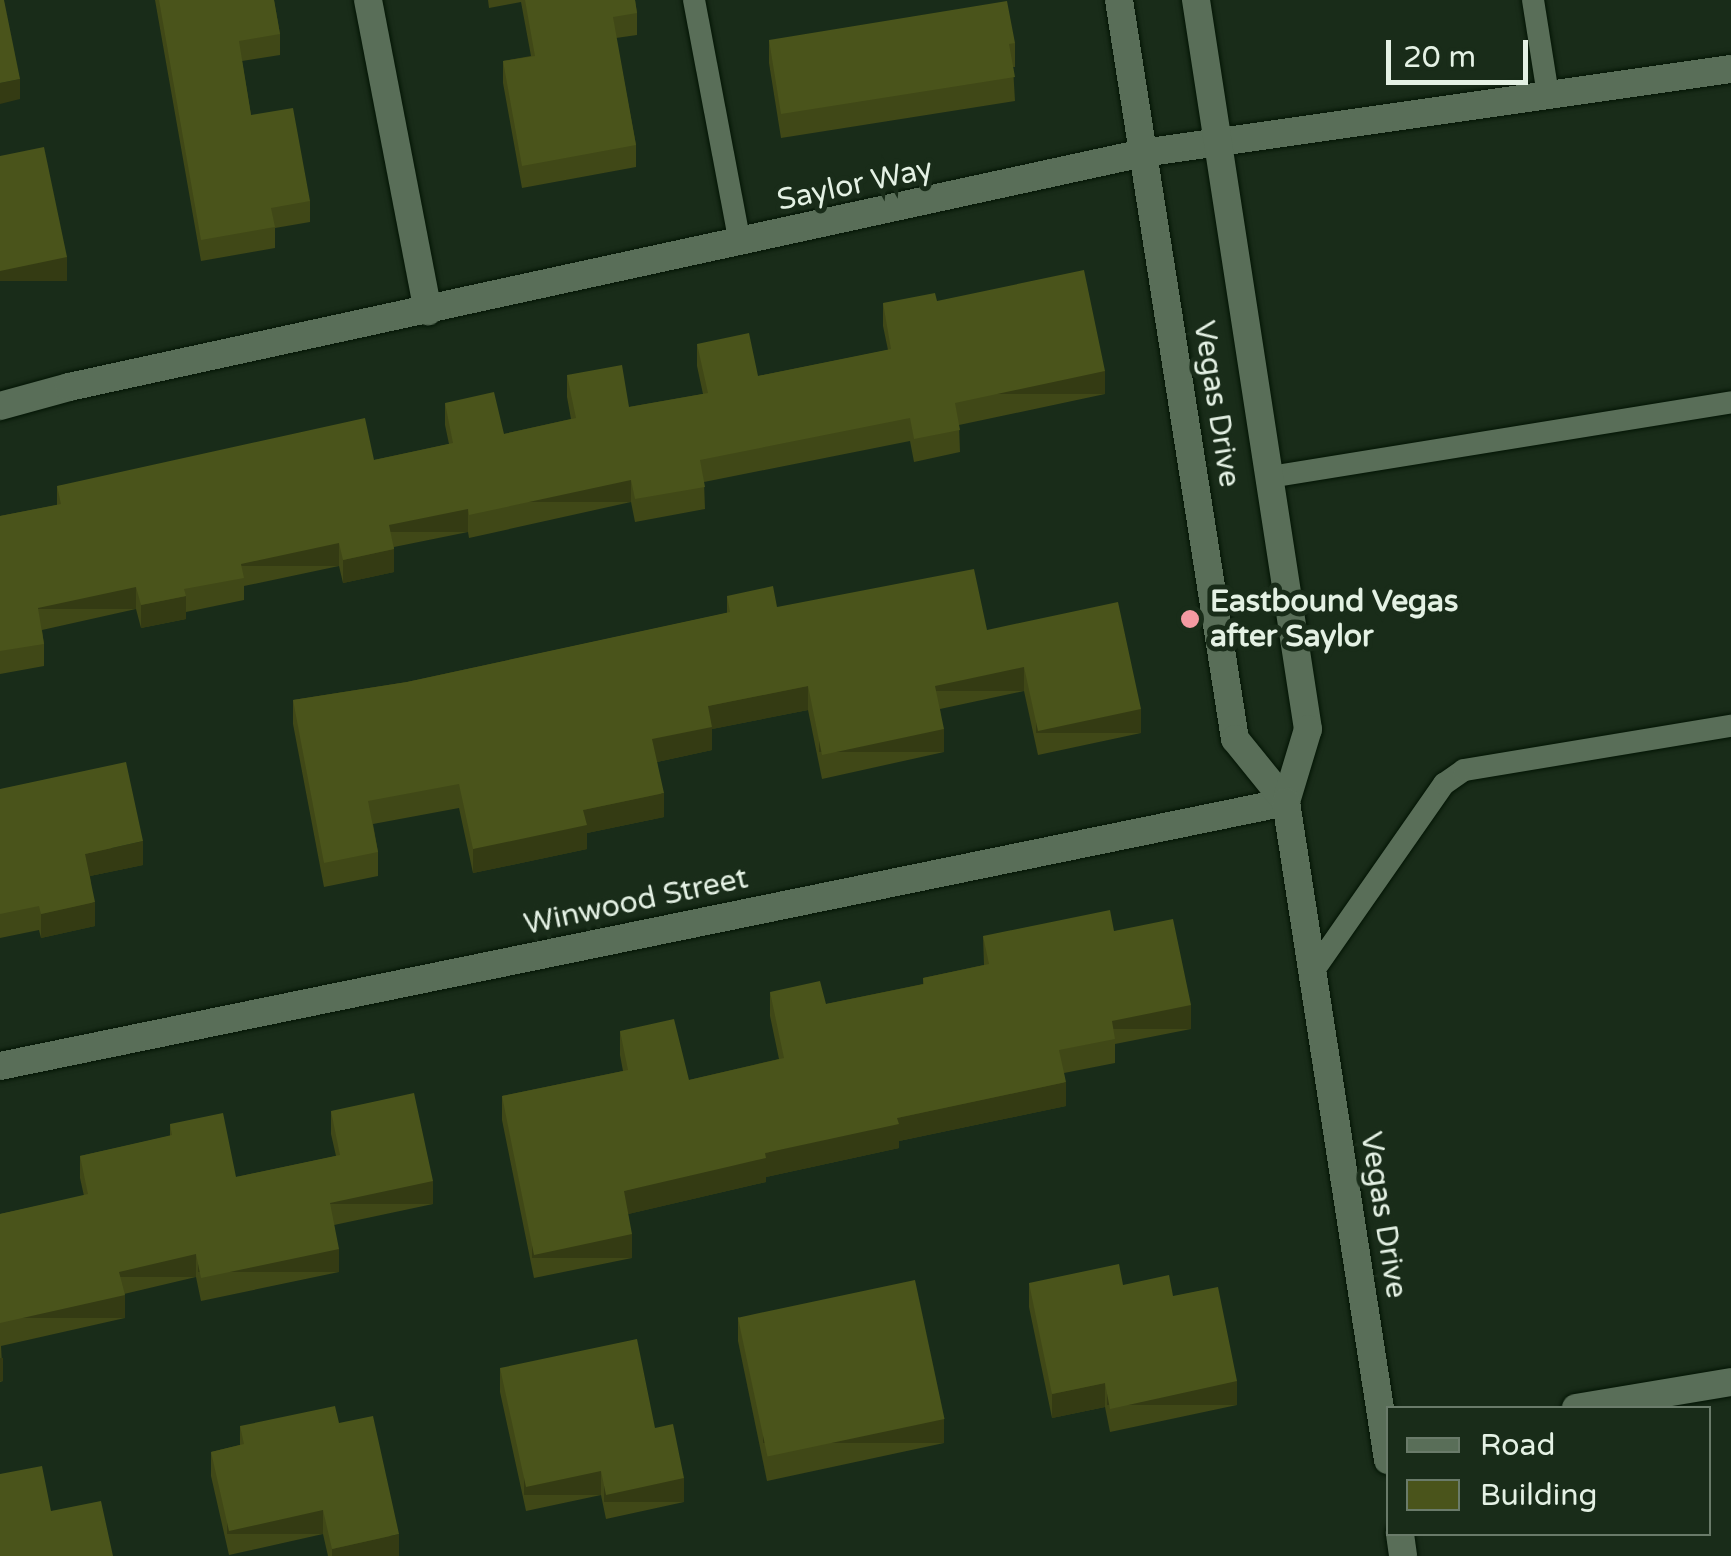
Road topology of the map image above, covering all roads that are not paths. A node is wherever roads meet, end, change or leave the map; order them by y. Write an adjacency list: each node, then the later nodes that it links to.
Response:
1 (368, 0): 11 (street)
2 (694, 0): 10 (lane)
3 (1119, 0): 9 (street, Vegas Drive)
4 (1196, 0): 8 (street, Vegas Drive)
5 (1533, 0): 7 (lane)
6 (1731, 70): 7 (street, Saylor Way)
7 (1548, 95): 8 (street, Saylor Way)
8 (1218, 142): 9 (street, Saylor Way); 14 (street, Vegas Drive)
9 (1143, 154): 10 (street, Saylor Way); 16 (street, Vegas Drive)
10 (740, 243): 11 (street, Saylor Way)
11 (428, 311): 13 (street, Saylor Way)
12 (1731, 402): 14 (lane)
13 (0, 406)
14 (1270, 477): 16 (street, Vegas Drive)
15 (1731, 726): 17 (lane)
16 (1286, 802): 17 (street, Vegas Drive); 18 (street, Winwood Street)
17 (1312, 973): 21 (street, Vegas Drive)
18 (0, 1066)
19 (1731, 1382): 20 (street)
20 (1588, 1406)
21 (1386, 1435)

